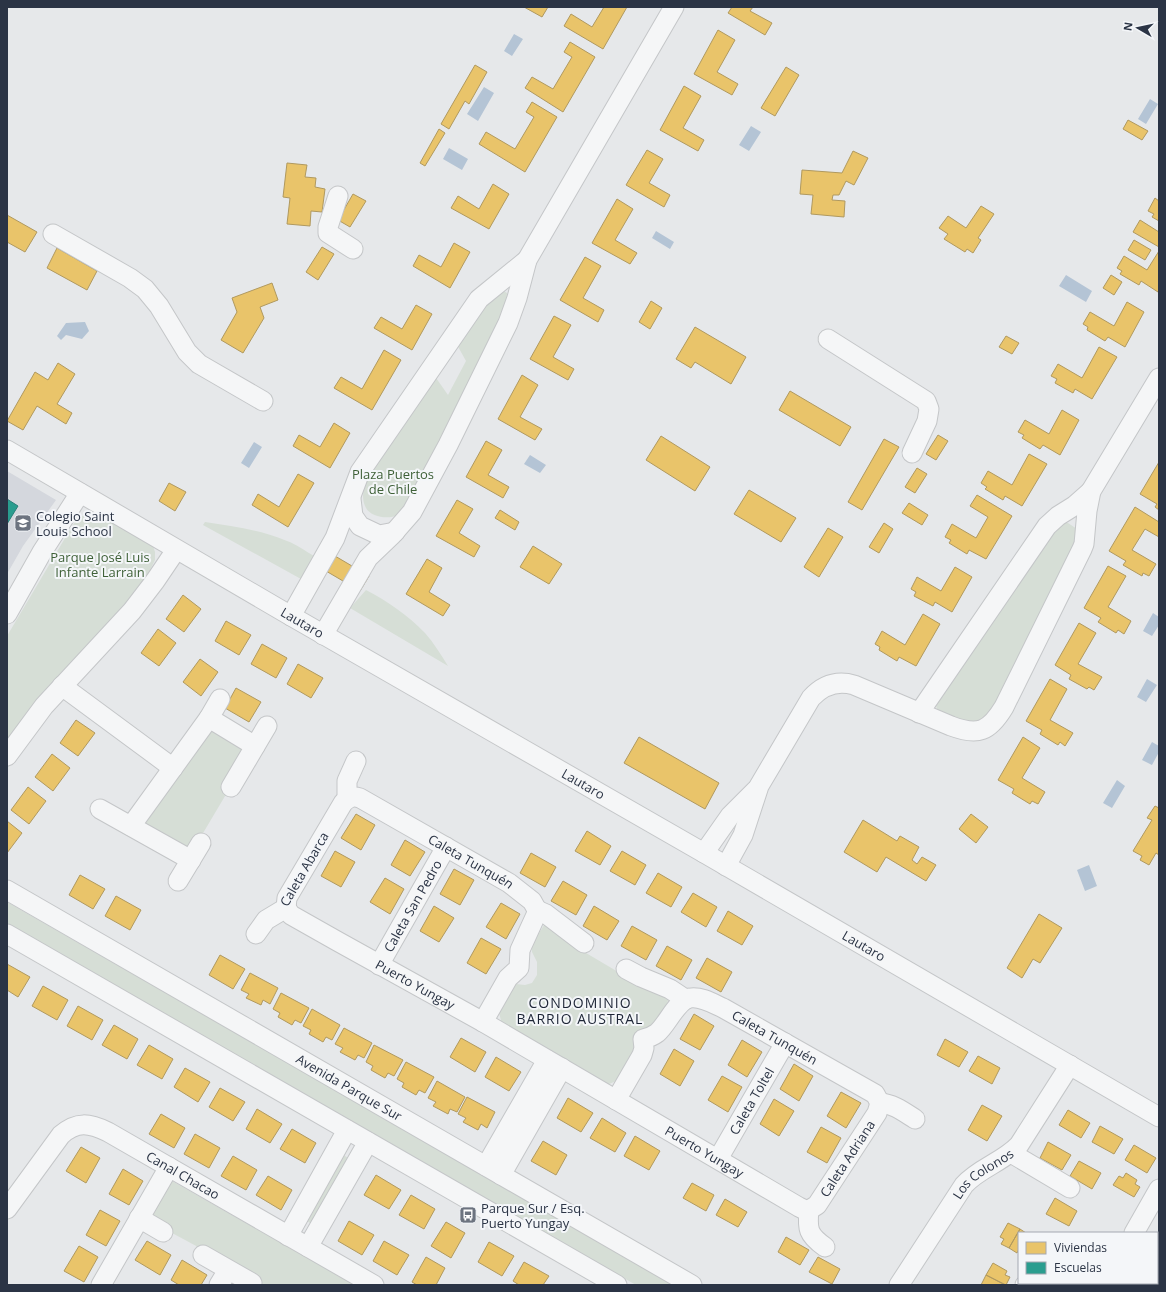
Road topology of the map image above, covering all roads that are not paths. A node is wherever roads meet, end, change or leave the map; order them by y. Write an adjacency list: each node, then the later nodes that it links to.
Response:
1 (674, 7): 5 (street)
2 (338, 196): 4 (street)
3 (53, 234): 8 (street)
4 (353, 250)
5 (527, 260): 13 (street); 15 (street)
6 (828, 339): 10 (street)
7 (1159, 378): 11 (street)
8 (263, 401)
9 (7, 450): 12 (street, Lautaro)
10 (912, 453)
11 (1091, 491): 14 (street); 16 (street)
12 (80, 493): 17 (street, Lautaro); 18 (street)
13 (351, 499): 15 (street); 19 (street)
14 (1058, 516): 16 (street); 23 (street)
15 (395, 532): 20 (street)
16 (1086, 532): 23 (street)
17 (176, 550): 19 (street, Lautaro); 21 (street)
18 (7, 614)
19 (291, 616): 20 (street, Lautaro)
20 (323, 635): 37 (street, Lautaro)
21 (62, 686): 27 (street); 29 (street)
22 (220, 699): 24 (street)
23 (919, 713): 30 (street)
24 (209, 718): 26 (street); 29 (street)
25 (267, 726): 26 (street)
26 (255, 746): 31 (street)
27 (7, 756)
28 (356, 761): 32 (street)
29 (173, 768): 34 (street)
30 (759, 786): 37 (street); 39 (street)
31 (231, 787)
32 (348, 798): 36 (street, Caleta Tunquén); 42 (street, Caleta Abarca)
33 (100, 809): 34 (street)
34 (131, 826): 38 (street)
35 (201, 843): 38 (street)
36 (446, 847): 43 (street, Caleta Tunquén); 47 (street, Caleta San Pedro)
37 (704, 853): 39 (street, Lautaro)
38 (190, 860): 40 (street)
39 (726, 866): 53 (street, Lautaro)
40 (178, 881)
41 (7, 890): 63 (street, Avenida Parque Sur)
42 (286, 908): 45 (street, Caleta Abarca); 47 (street, Puerto Yungay)
43 (537, 910): 46 (street, Caleta Tunquén); 50 (street)
44 (7, 934): 58 (street)
45 (256, 934)
46 (584, 943)
47 (379, 965): 50 (street, Puerto Yungay)
48 (626, 969): 49 (street, Caleta Tunquén)
49 (685, 999): 51 (street, Caleta Tunquén); 54 (street)
50 (483, 1022): 52 (street, Puerto Yungay)
51 (785, 1043): 55 (street, Caleta Tunquén); 61 (street, Caleta Toltel)
52 (555, 1064): 54 (street, Puerto Yungay); 63 (street)
53 (1070, 1065): 56 (street, Lautaro); 60 (street, Los Colonos)
54 (616, 1100): 61 (street, Puerto Yungay)
55 (880, 1103): 57 (street, Caleta Tunquén); 67 (street, Caleta Adriana)
56 (1159, 1116)
57 (916, 1119)
58 (347, 1130): 59 (street); 71 (street)
59 (368, 1142): 72 (street); 79 (street)
60 (1011, 1153): 64 (street); 81 (street, Los Colonos)
61 (718, 1159): 67 (street, Puerto Yungay)
62 (169, 1167): 66 (street, Canal Chacao); 68 (street); 71 (street, Canal Chacao)
63 (493, 1170): 80 (street, Avenida Parque Sur)
64 (1070, 1188)
65 (1159, 1189): 70 (street)
66 (7, 1209)
67 (809, 1210): 73 (street)
68 (139, 1218): 69 (street); 77 (street)
69 (163, 1232)
70 (1135, 1232)
71 (288, 1236): 72 (street, Canal Chacao)
72 (308, 1247): 78 (street, Canal Chacao)
73 (825, 1247)
74 (203, 1255): 75 (street)
75 (224, 1277): 76 (street)
76 (252, 1283)
77 (101, 1285)
78 (374, 1285)
79 (617, 1285)
80 (692, 1285)
81 (899, 1285)

